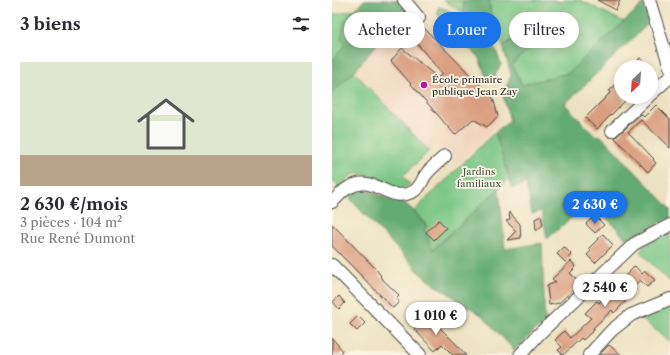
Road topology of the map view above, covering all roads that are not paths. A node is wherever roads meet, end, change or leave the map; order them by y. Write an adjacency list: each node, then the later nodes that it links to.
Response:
1 (404, 0): 3 (street)
2 (649, 0): 4 (street)
3 (414, 12)
4 (666, 37): 5 (street)
5 (670, 67)
6 (670, 77): 7 (street)
7 (658, 88)
8 (641, 104): 9 (street)
9 (612, 131)
10 (445, 156): 11 (street)
11 (332, 202)
12 (670, 225): 16 (street)
13 (332, 265): 15 (street)
14 (670, 299): 17 (street)
15 (420, 355)
16 (520, 355)
17 (590, 355)

